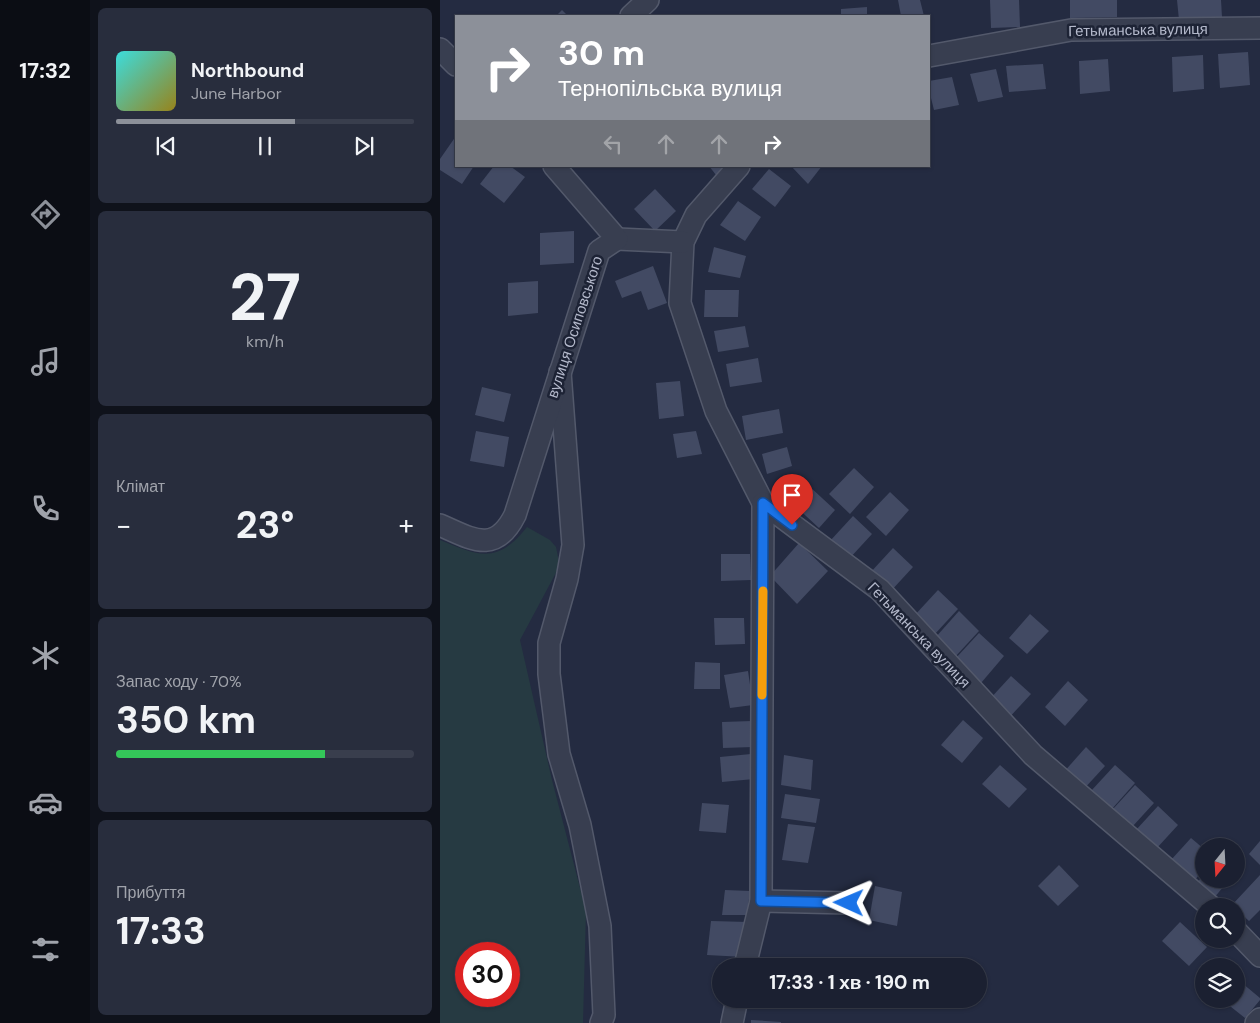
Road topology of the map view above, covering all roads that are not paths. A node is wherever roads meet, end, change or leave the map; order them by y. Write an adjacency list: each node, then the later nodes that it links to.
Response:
1 (648, 0): 2 (street)
2 (632, 15)
3 (1259, 26): 5 (street, Гетьманська вулиця)
4 (440, 49): 6 (street)
5 (930, 56)
6 (455, 64)
7 (555, 167): 9 (street)
8 (738, 167): 10 (street, Гетьманська вулиця)
9 (617, 239): 10 (street); 11 (street, вулиця Осиповського)
10 (683, 242): 12 (street, Гетьманська вулиця)
11 (560, 372): 13 (street, вулиця Осиповського); 21 (street)
12 (763, 503): 14 (street, Гетьманська вулиця); 15 (street)
13 (440, 525)
14 (1201, 898)
15 (761, 901): 16 (street); 19 (street)
16 (849, 903)
17 (1245, 940): 18 (street)
18 (1260, 956)
19 (747, 958)
20 (735, 1008): 23 (street)
21 (605, 1020)
22 (1260, 1020): 24 (street)
23 (732, 1023)
24 (1256, 1023)

